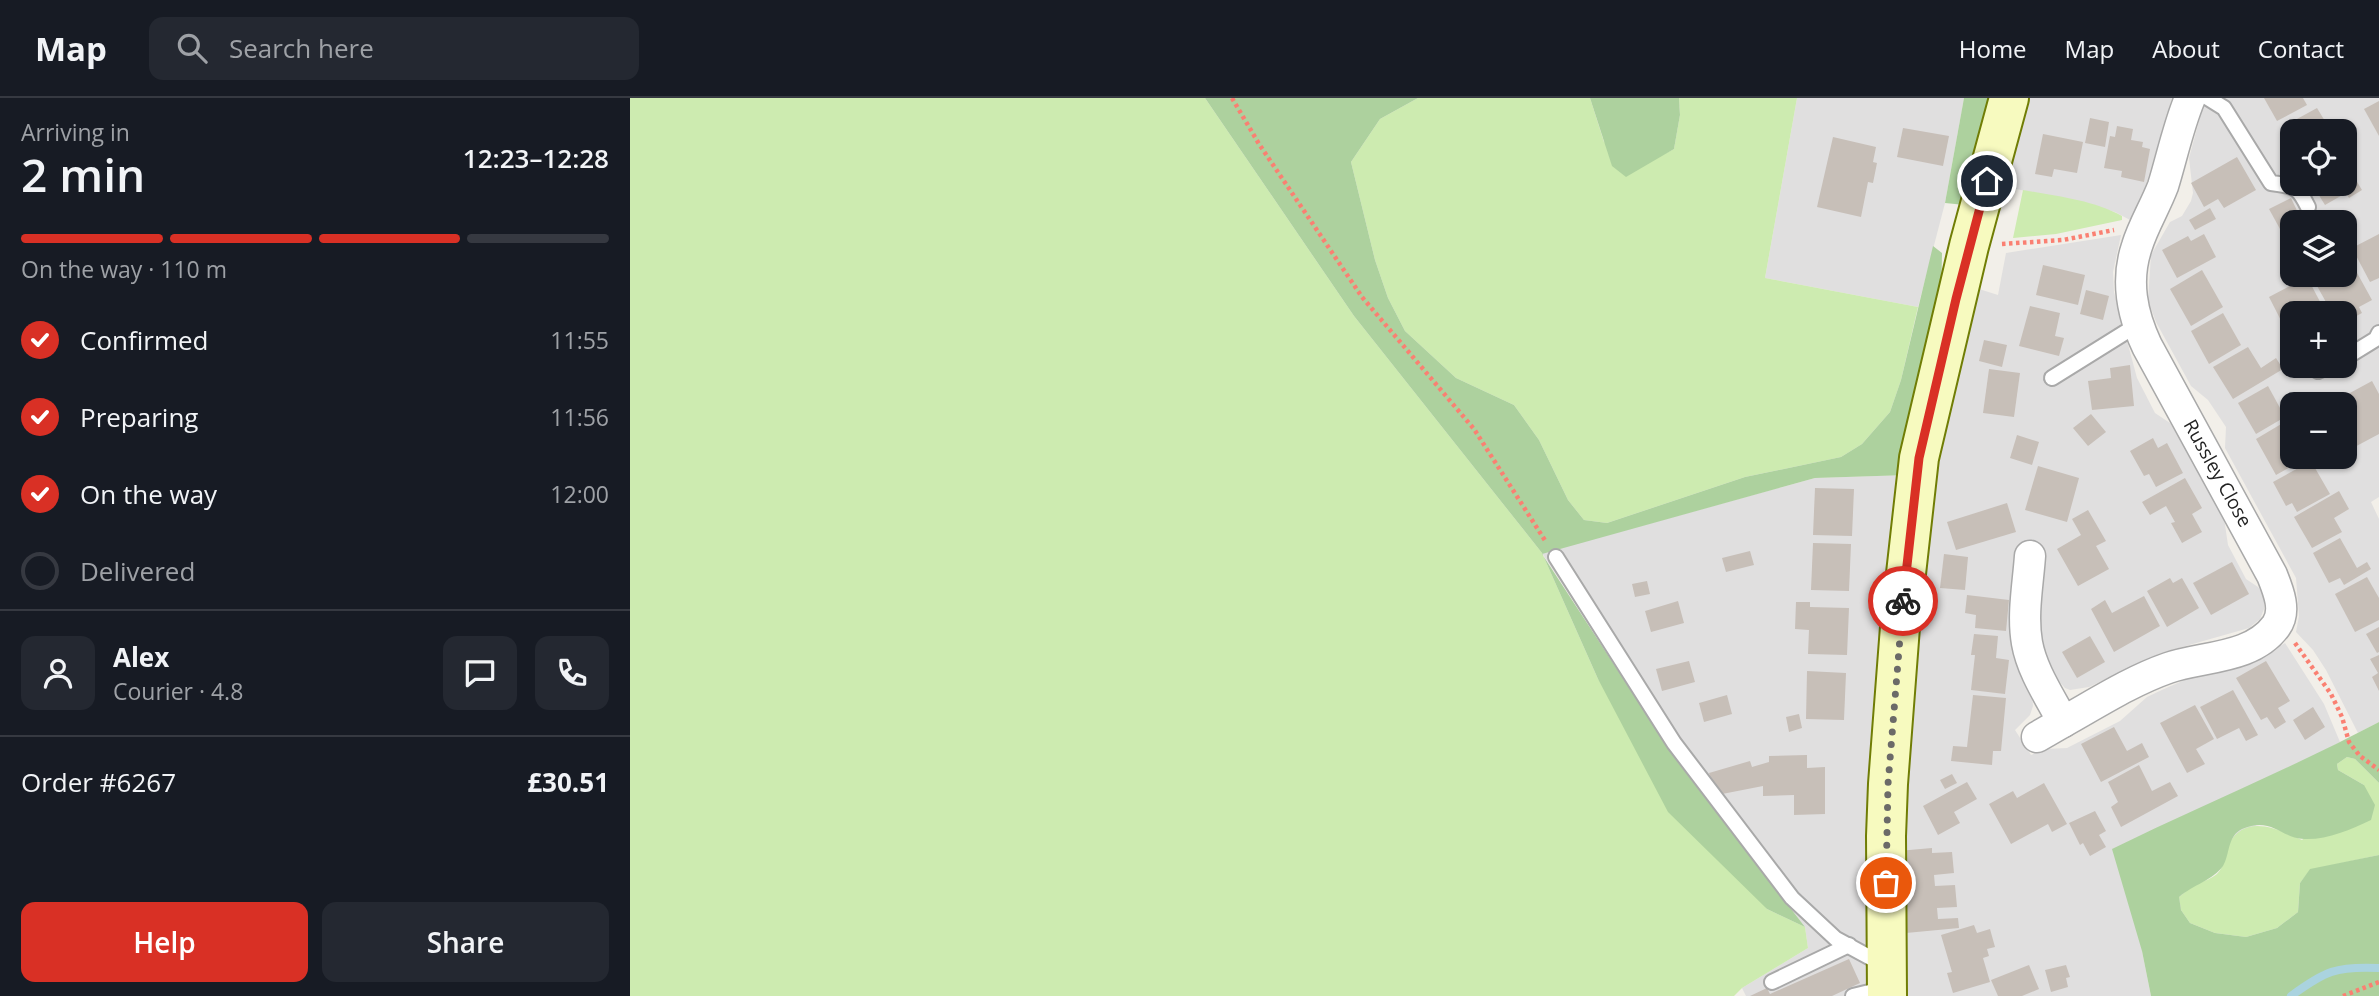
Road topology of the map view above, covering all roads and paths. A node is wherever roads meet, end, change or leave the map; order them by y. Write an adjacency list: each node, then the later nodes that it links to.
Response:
1 (1232, 98): 13 (path)
2 (2009, 98): 7 (street)
3 (2190, 98): 6 (street, Russley Close)
4 (2208, 98): 5 (lane)
5 (2308, 207)
6 (2146, 224): 7 (path); 8 (street, Russley Close)
7 (1969, 246): 21 (street)
8 (2137, 325): 11 (lane); 14 (street, Russley Close)
9 (2379, 333): 10 (lane)
10 (2357, 351)
11 (2052, 378)
12 (2030, 556): 15 (street)
13 (1556, 557): 18 (lane)
14 (2278, 624): 15 (street); 17 (path)
15 (2063, 722): 16 (street)
16 (2037, 737)
17 (2379, 770)
18 (1849, 945): 19 (lane); 21 (lane)
19 (1772, 982)
20 (2379, 982): 22 (path)
21 (1878, 987)
22 (2343, 996)

